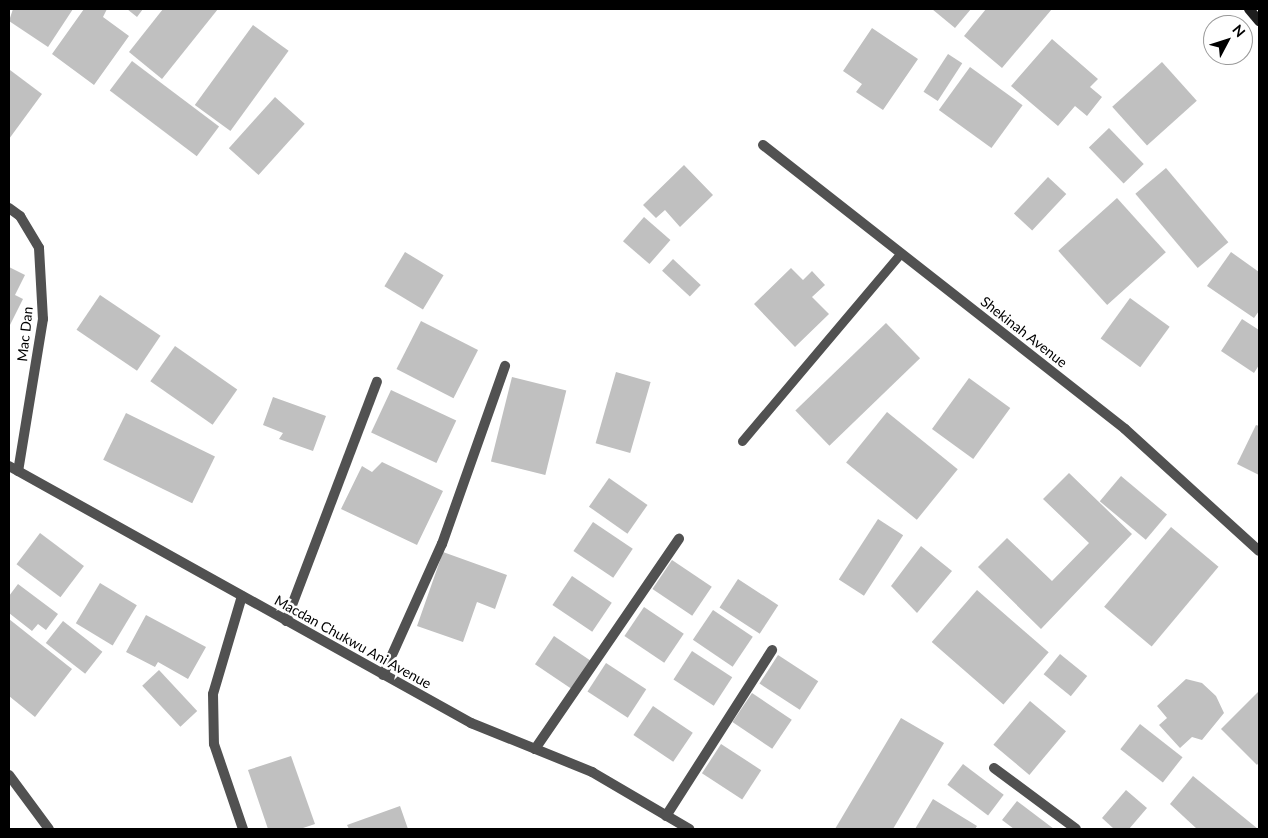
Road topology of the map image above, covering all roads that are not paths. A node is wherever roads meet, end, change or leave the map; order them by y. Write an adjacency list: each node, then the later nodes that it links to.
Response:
1 (1249, 9): 2 (street)
2 (1259, 21)
3 (763, 145): 5 (street, Shekinah Avenue)
4 (9, 208): 9 (street, Mac Dan)
5 (900, 253): 8 (lane); 11 (street, Shekinah Avenue)
6 (506, 366): 15 (street)
7 (376, 382): 13 (street)
8 (742, 441)
9 (13, 469): 12 (street, Macdan Chukwu Ani Avenue)
10 (679, 538): 16 (street)
11 (1259, 551)
12 (242, 596): 13 (street, Macdan Chukwu Ani Avenue); 21 (street)
13 (286, 621): 15 (street, Macdan Chukwu Ani Avenue)
14 (772, 650): 19 (street)
15 (383, 674): 16 (street, Macdan Chukwu Ani Avenue)
16 (535, 749): 19 (street, Macdan Chukwu Ani Avenue)
17 (994, 768): 23 (street)
18 (9, 775): 20 (street)
19 (666, 816): 22 (street, Macdan Chukwu Ani Avenue)
20 (48, 829)
21 (242, 829)
22 (689, 829)
23 (1076, 829)

